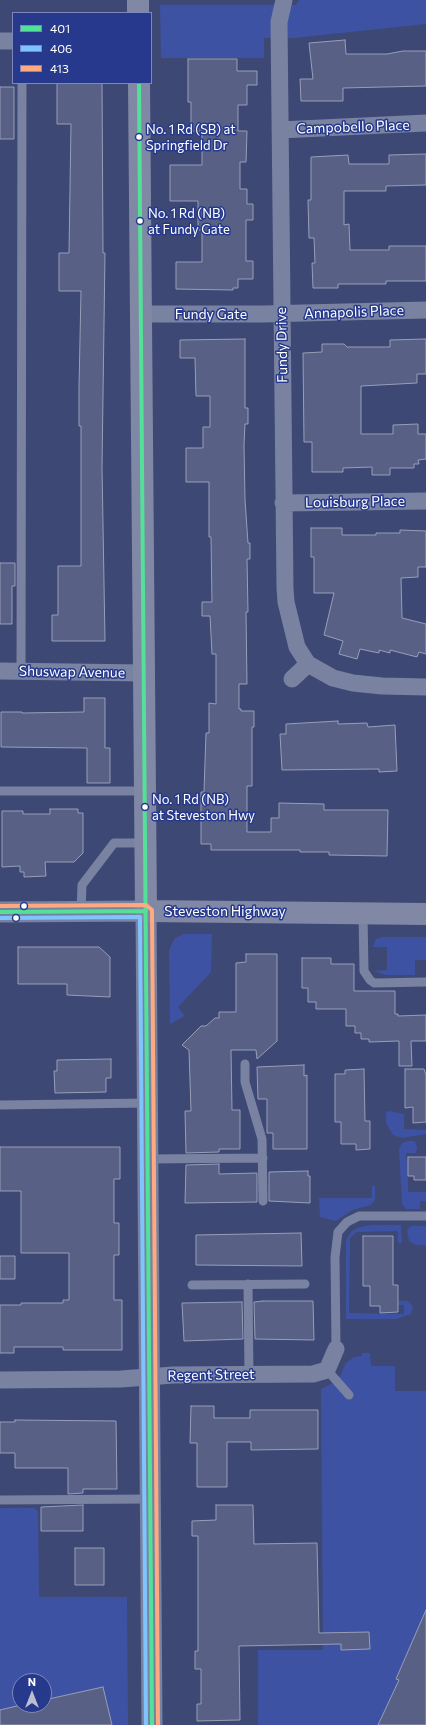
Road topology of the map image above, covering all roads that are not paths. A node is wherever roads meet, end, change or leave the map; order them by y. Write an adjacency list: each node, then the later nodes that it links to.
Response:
1 (138, 0): 3 (main road)
2 (284, 0): 9 (street, Fundy Drive)
3 (138, 12)
4 (0, 41): 5 (street)
5 (12, 41)
6 (22, 84): 17 (lane)
7 (139, 84): 11 (main road)
8 (426, 123): 9 (street, Campobello Place)
9 (280, 130): 12 (street, Fundy Drive)
10 (426, 310): 12 (street, Annapolis Place)
11 (141, 314): 12 (street, Fundy Gate); 18 (main road)
12 (281, 314): 14 (street, Fundy Drive)
13 (426, 501): 14 (street, Louisburg Place)
14 (284, 503): 15 (street, Fundy Drive)
15 (308, 664): 19 (street); 20 (street)
16 (0, 671): 17 (street, Shuswap Avenue)
17 (21, 672): 18 (street, Shuswap Avenue)
18 (144, 673): 22 (main road)
19 (292, 679)
20 (426, 687)
21 (0, 790): 22 (lane)
22 (146, 791): 23 (main road)
23 (146, 843): 24 (main road); 26 (lane)
24 (146, 911): 26 (street, Steveston Highway); 27 (main road, Steveston Highway); 31 (street)
25 (0, 912): 26 (street, Steveston Highway)
26 (81, 912)
27 (363, 912): 28 (main road, Steveston Highway); 29 (lane)
28 (426, 914)
29 (426, 982)
30 (245, 1064): 33 (lane)
31 (148, 1103): 32 (lane); 34 (street)
32 (0, 1105)
33 (263, 1158): 34 (lane); 35 (lane)
34 (148, 1159): 43 (street)
35 (263, 1201)
36 (426, 1216): 40 (lane)
37 (248, 1284): 38 (lane); 39 (lane); 42 (lane)
38 (305, 1284)
39 (192, 1285)
40 (336, 1349): 41 (street)
41 (326, 1370): 42 (street, Regent Street); 45 (lane)
42 (249, 1375): 43 (street, Regent Street)
43 (149, 1377): 44 (street, Regent Street); 46 (street)
44 (0, 1380)
45 (349, 1395)
46 (150, 1499): 47 (lane); 48 (street)
47 (0, 1500)
48 (152, 1725)

